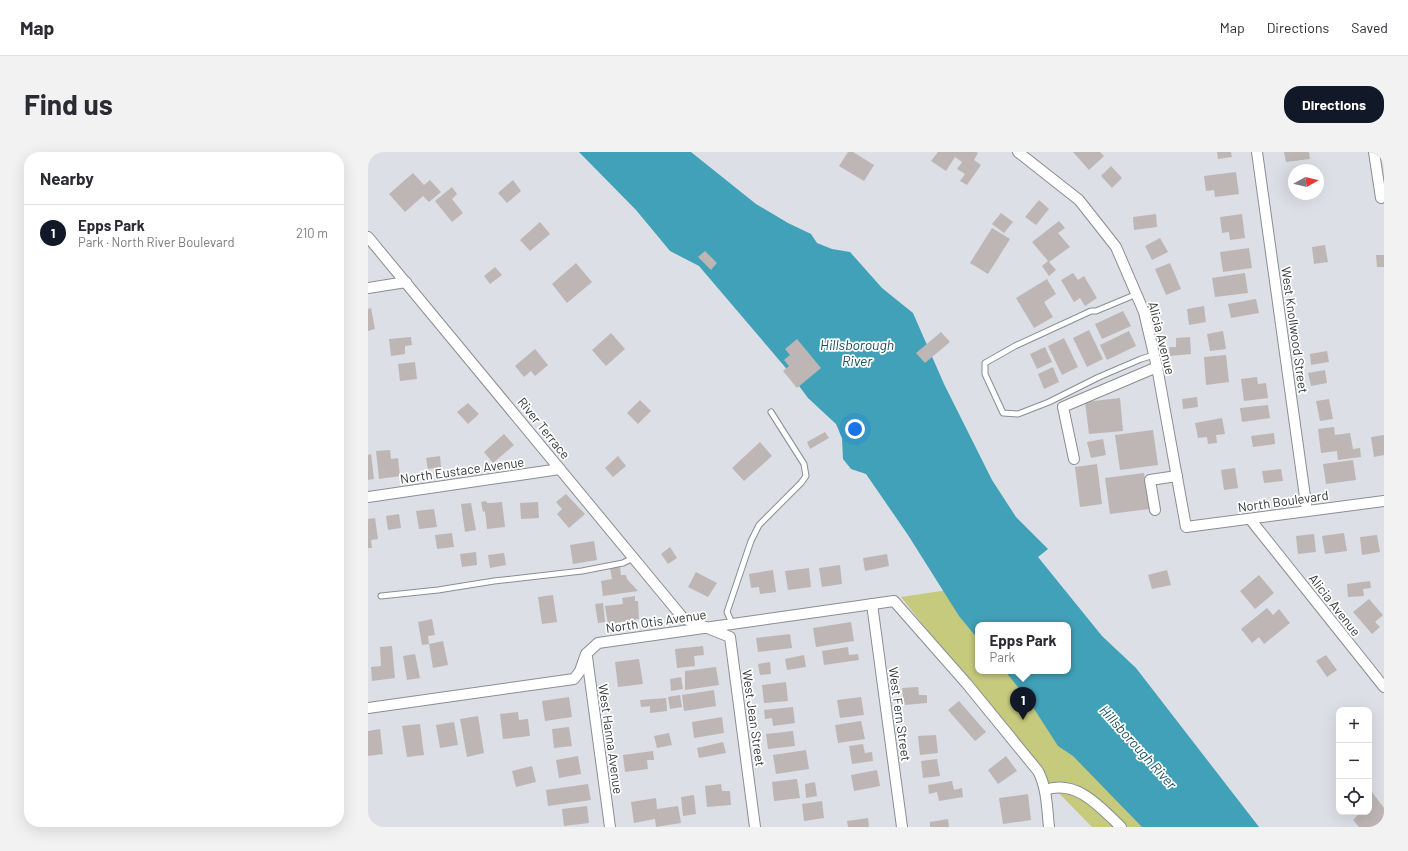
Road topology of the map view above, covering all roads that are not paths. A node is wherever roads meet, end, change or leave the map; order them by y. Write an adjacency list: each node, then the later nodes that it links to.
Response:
1 (1018, 152): 8 (street, Alicia Avenue)
2 (1257, 152): 18 (street, West Knollwood Street)
3 (1374, 152): 4 (street)
4 (1381, 198)
5 (368, 237): 6 (street, River Terrace)
6 (406, 282): 7 (street); 13 (street, River Terrace)
7 (368, 288)
8 (1137, 294): 9 (street, Alicia Avenue); 9 (lane)
9 (1154, 355): 10 (street, Alicia Avenue)
10 (1157, 367): 12 (street); 14 (street, Alicia Avenue)
11 (771, 412): 24 (lane)
12 (1074, 459)
13 (560, 469): 15 (street, North Eustace Avenue); 21 (street, River Terrace)
14 (1177, 476): 17 (street); 20 (street, Alicia Avenue)
15 (368, 497)
16 (1384, 501): 18 (street, North Boulevard)
17 (1155, 510)
18 (1307, 511): 19 (street, North Boulevard)
19 (1250, 519): 20 (street, North Boulevard); 27 (street, Alicia Avenue)
20 (1186, 527)
21 (633, 558): 22 (lane); 25 (street, River Terrace)
22 (381, 596)
23 (872, 604): 24 (street, North Otis Avenue); 29 (street, North Otis Avenue); 32 (street, West Fern Street)
24 (732, 623): 25 (street, North Otis Avenue)
25 (707, 627): 26 (street, North Otis Avenue); 31 (street, West Jean Street)
26 (586, 654): 28 (street); 30 (street, West Hanna Avenue)
27 (1384, 687)
28 (368, 708)
29 (1045, 790): 33 (street); 34 (street)
30 (610, 827)
31 (755, 827)
32 (902, 827)
33 (1050, 827)
34 (1121, 827)

